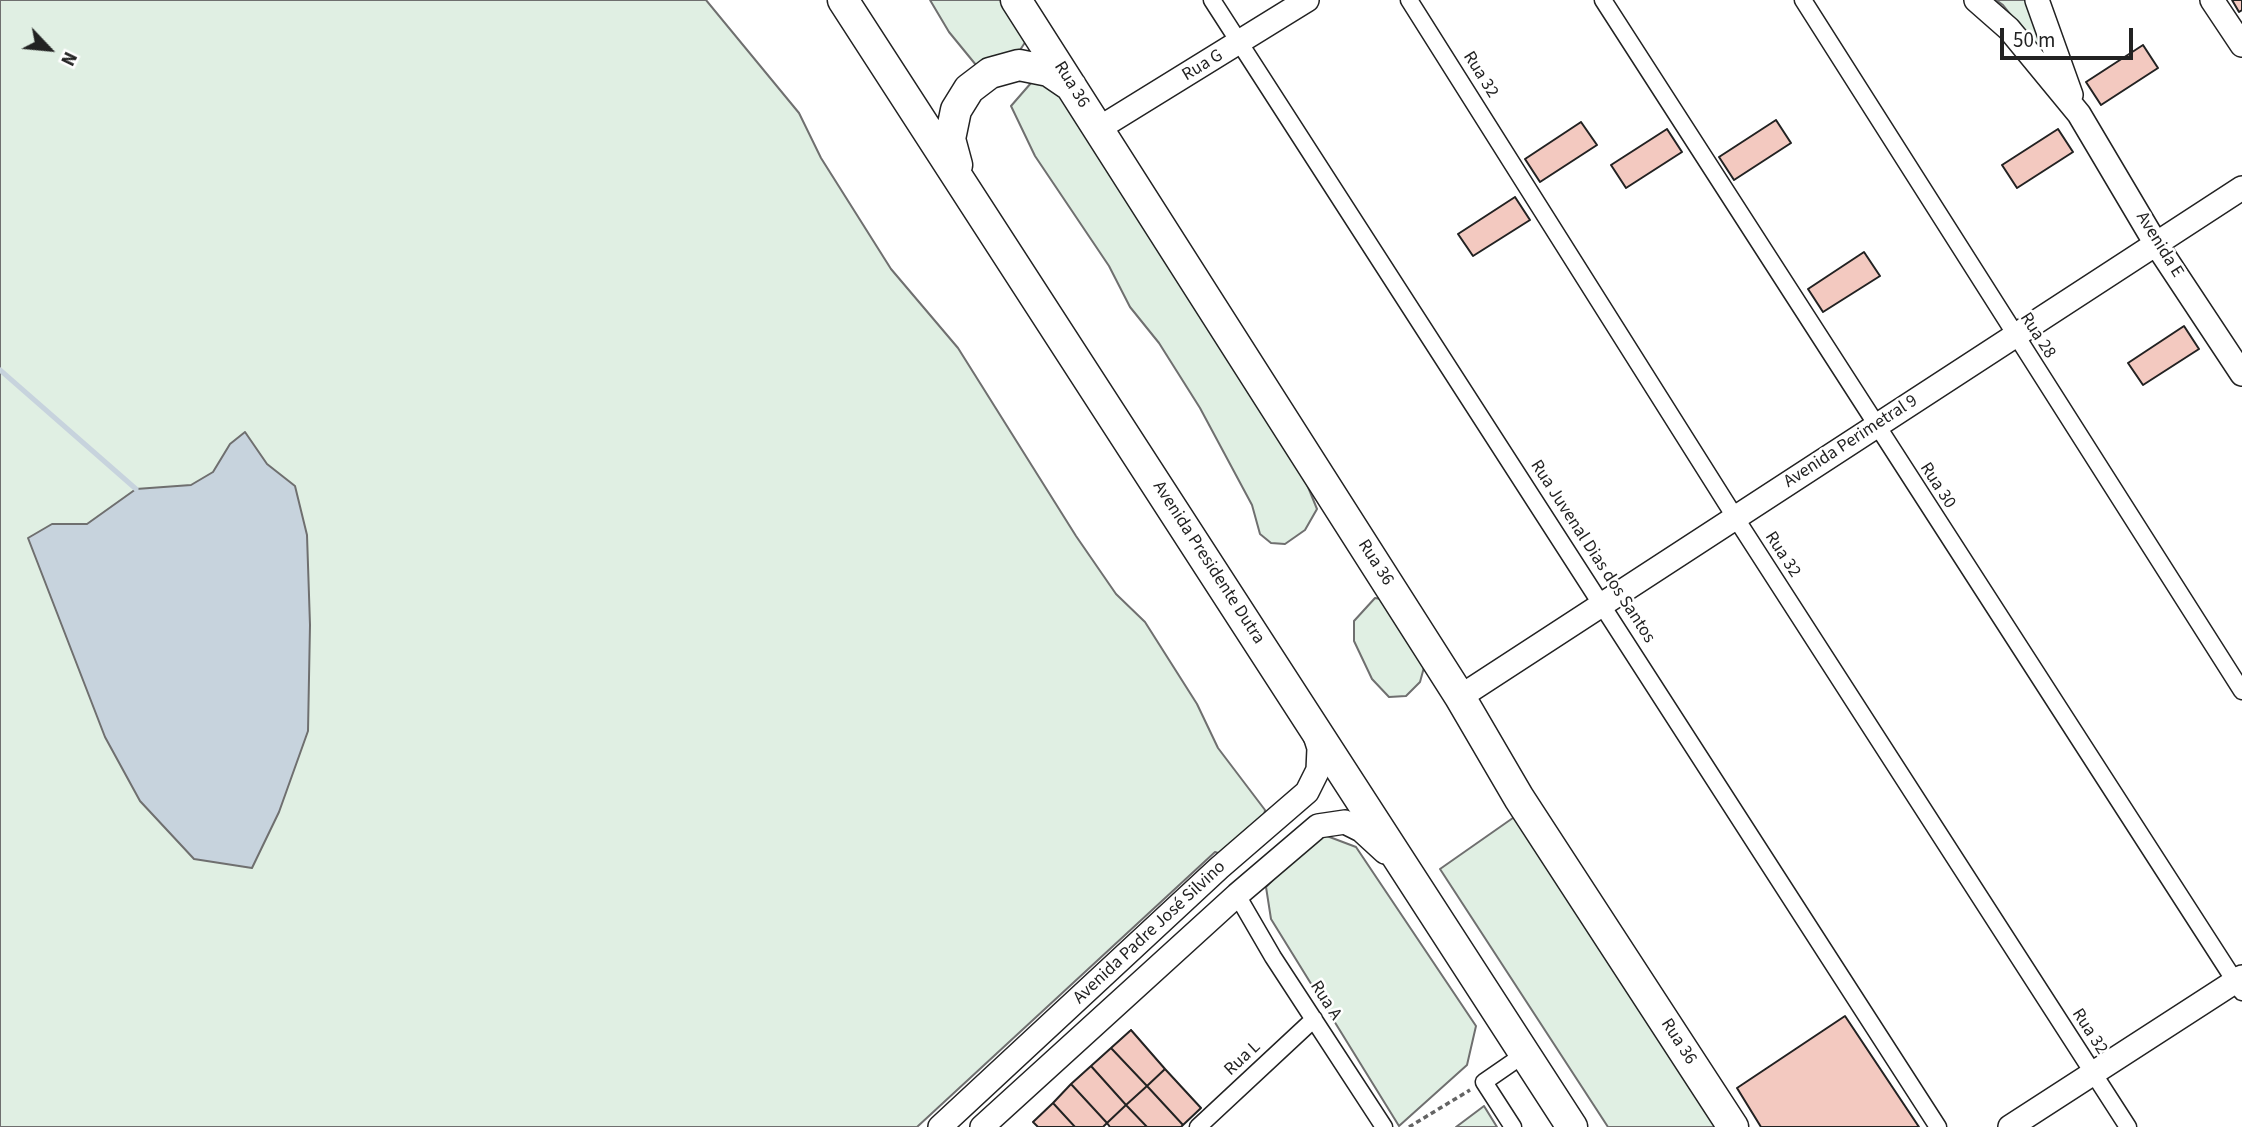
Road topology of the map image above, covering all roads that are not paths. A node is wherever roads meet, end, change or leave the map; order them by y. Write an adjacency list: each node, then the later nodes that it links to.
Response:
1 (843, 0): 16 (highway, Avenida Presidente Dutra)
2 (1016, 0): 13 (highway, Rua 36)
3 (1212, 0): 11 (street, Rua Juvenal Dias dos Santos)
4 (1307, 0): 11 (main road, Rua G)
5 (1409, 0): 22 (street, Rua 32)
6 (1602, 0): 21 (street, Rua 30)
7 (1802, 0): 19 (street, Rua 28)
8 (1976, 0): 14 (main road)
9 (2037, 0): 14 (main road)
10 (2212, 0): 12 (main road)
11 (1240, 43): 15 (main road, Rua G); 23 (street, Rua Juvenal Dias dos Santos)
12 (2242, 45)
13 (1071, 86): 15 (highway, Rua 36); 16 (highway)
14 (2079, 114): 18 (main road, Avenida E)
15 (1098, 129): 25 (highway, Rua 36)
16 (962, 182): 26 (highway, Avenida Presidente Dutra)
17 (2242, 188): 18 (main road, Avenida Perimetral 9)
18 (2156, 244): 19 (main road, Avenida Perimetral 9); 20 (main road, Avenida E)
19 (2014, 336): 21 (main road, Avenida Perimetral 9); 24 (street, Rua 28)
20 (2242, 374)
21 (1876, 427): 22 (main road, Avenida Perimetral 9); 29 (street, Rua 30)
22 (1735, 517): 23 (main road, Avenida Perimetral 9); 32 (street, Rua 32)
23 (1604, 605): 25 (main road, Avenida Perimetral 9); 40 (street, Rua Juvenal Dias dos Santos)
24 (2242, 691)
25 (1460, 697): 39 (highway, Rua 36)
26 (1311, 722): 27 (highway, Avenida Presidente Dutra); 33 (main road, Avenida Padre José Silvino)
27 (1400, 862): 28 (main road, Avenida Padre José Silvino); 31 (highway, Avenida Presidente Dutra)
28 (1237, 895): 30 (street, Rua A); 34 (main road, Avenida Padre José Silvino)
29 (2240, 984): 32 (main road)
30 (1314, 1019): 35 (street, Rua L); 36 (street, Rua A)
31 (1526, 1053): 37 (street); 38 (highway, Avenida Presidente Dutra)
32 (2094, 1075): 41 (main road); 42 (street, Rua 32)
33 (940, 1127)
34 (982, 1127)
35 (1198, 1127)
36 (1384, 1127)
37 (1513, 1127)
38 (1572, 1127)
39 (1733, 1127)
40 (1938, 1127)
41 (2010, 1127)
42 (2128, 1127)

